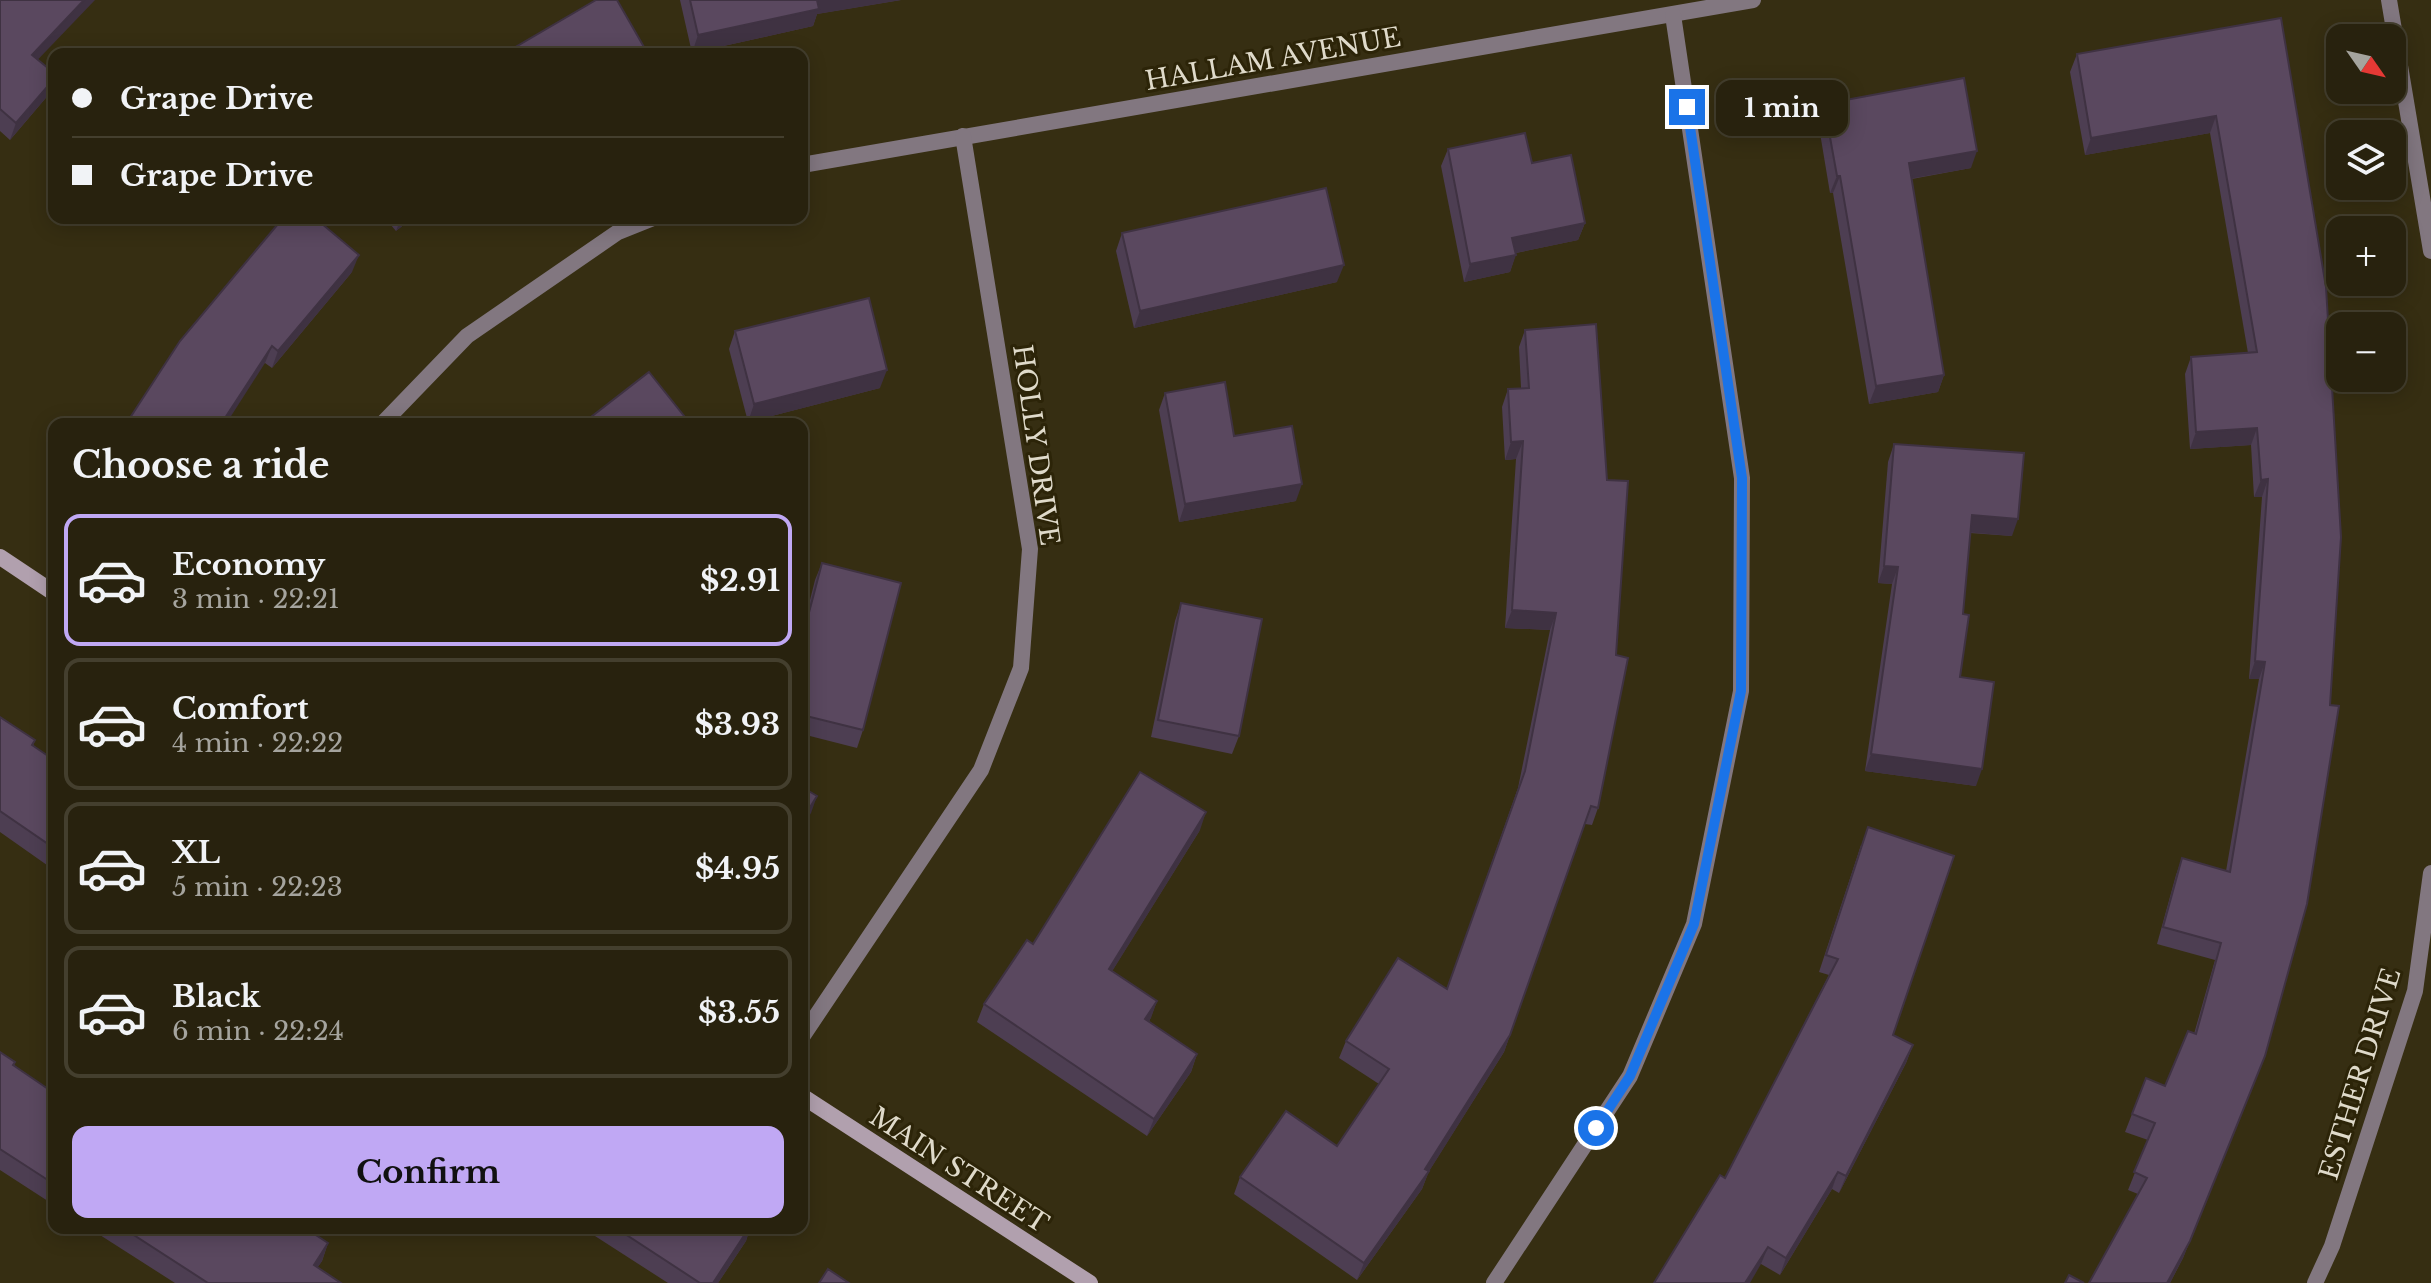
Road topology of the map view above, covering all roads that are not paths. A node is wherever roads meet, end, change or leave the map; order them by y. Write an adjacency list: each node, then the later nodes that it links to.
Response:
1 (1753, 0): 3 (street, HALLAM AVENUE)
2 (2389, 0): 7 (street)
3 (1673, 15): 4 (street, HALLAM AVENUE); 15 (street)
4 (963, 136): 5 (street, HALLAM AVENUE); 12 (street, HOLLY DRIVE)
5 (808, 164)
6 (638, 224): 8 (street)
7 (2431, 251)
8 (388, 418)
9 (0, 557): 10 (main road)
10 (48, 589)
11 (2431, 873): 16 (street, ESTHER DRIVE)
12 (808, 1028)
13 (808, 1100): 14 (main road, MAIN STREET)
14 (1078, 1280)
15 (1494, 1283)
16 (2315, 1283)

